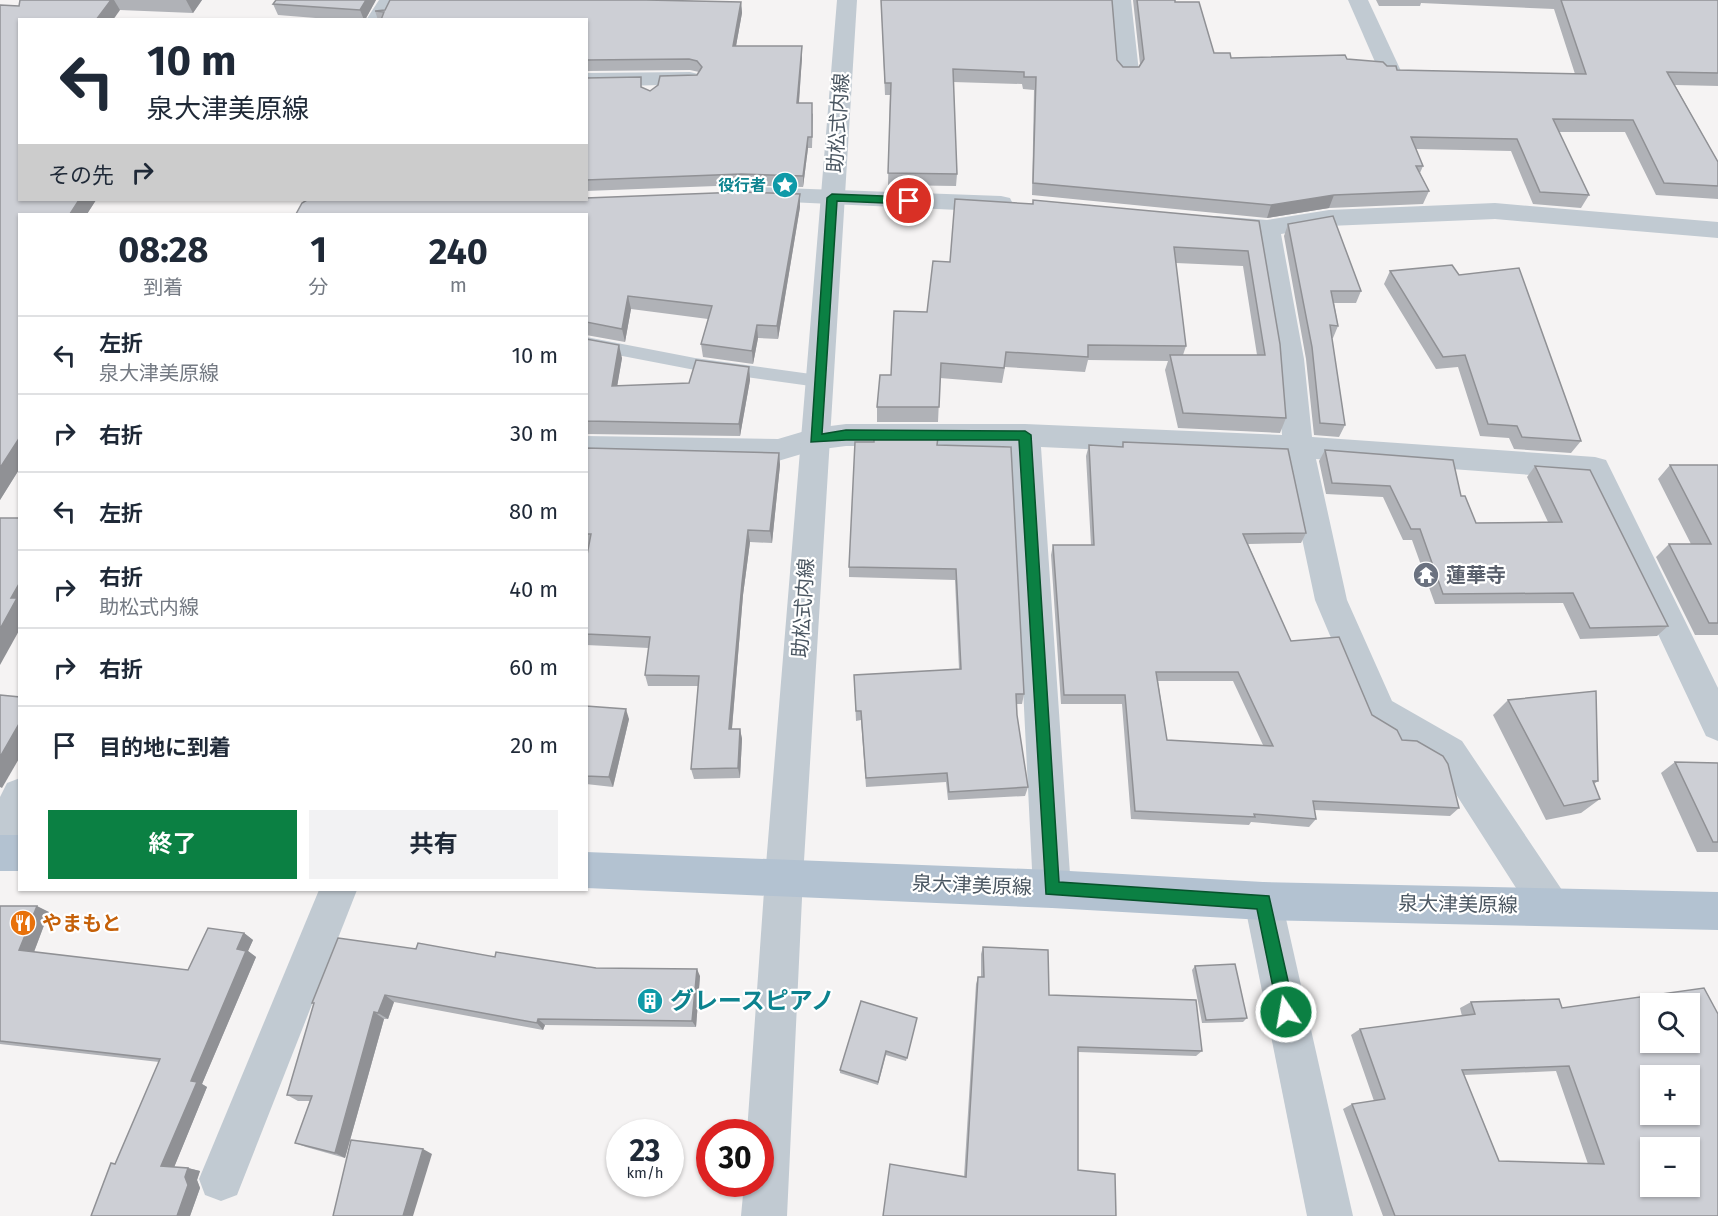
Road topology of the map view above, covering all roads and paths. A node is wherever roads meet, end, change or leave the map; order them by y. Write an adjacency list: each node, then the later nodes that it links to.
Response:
1 (389, 0): 5 (street)
2 (848, 0): 11 (street, 助松式内線)
3 (1121, 0): 7 (street)
4 (1358, 0): 6 (street)
5 (377, 18)
6 (1390, 71)
7 (1128, 72)
8 (690, 79): 9 (street)
9 (588, 80)
10 (730, 196): 11 (street)
11 (832, 198): 12 (street); 17 (street, 助松式内線)
12 (1025, 205)
13 (1198, 222): 14 (street)
14 (1267, 228): 15 (street); 21 (street)
15 (1718, 230)
16 (588, 343): 17 (lane)
17 (818, 381): 19 (street, 助松式内線)
18 (1025, 435): 19 (street); 21 (street); 29 (street)
19 (815, 439): 20 (street); 28 (street, 助松式内線)
20 (588, 447)
21 (1298, 447): 22 (street); 32 (street)
22 (1718, 725)
23 (18, 799): 24 (street)
24 (0, 836)
25 (0, 853): 26 (main road)
26 (18, 853)
27 (588, 870): 28 (main road, 泉大津美原線)
28 (784, 877): 29 (main road, 泉大津美原線); 35 (street, 助松式内線)
29 (1052, 889): 31 (main road, 泉大津美原線)
30 (338, 891): 34 (street)
31 (1263, 901): 32 (main road, 泉大津美原線); 36 (street)
32 (1550, 906): 33 (main road, 泉大津美原線)
33 (1718, 911)
34 (221, 1179)
35 (764, 1216)
36 (1330, 1216)

